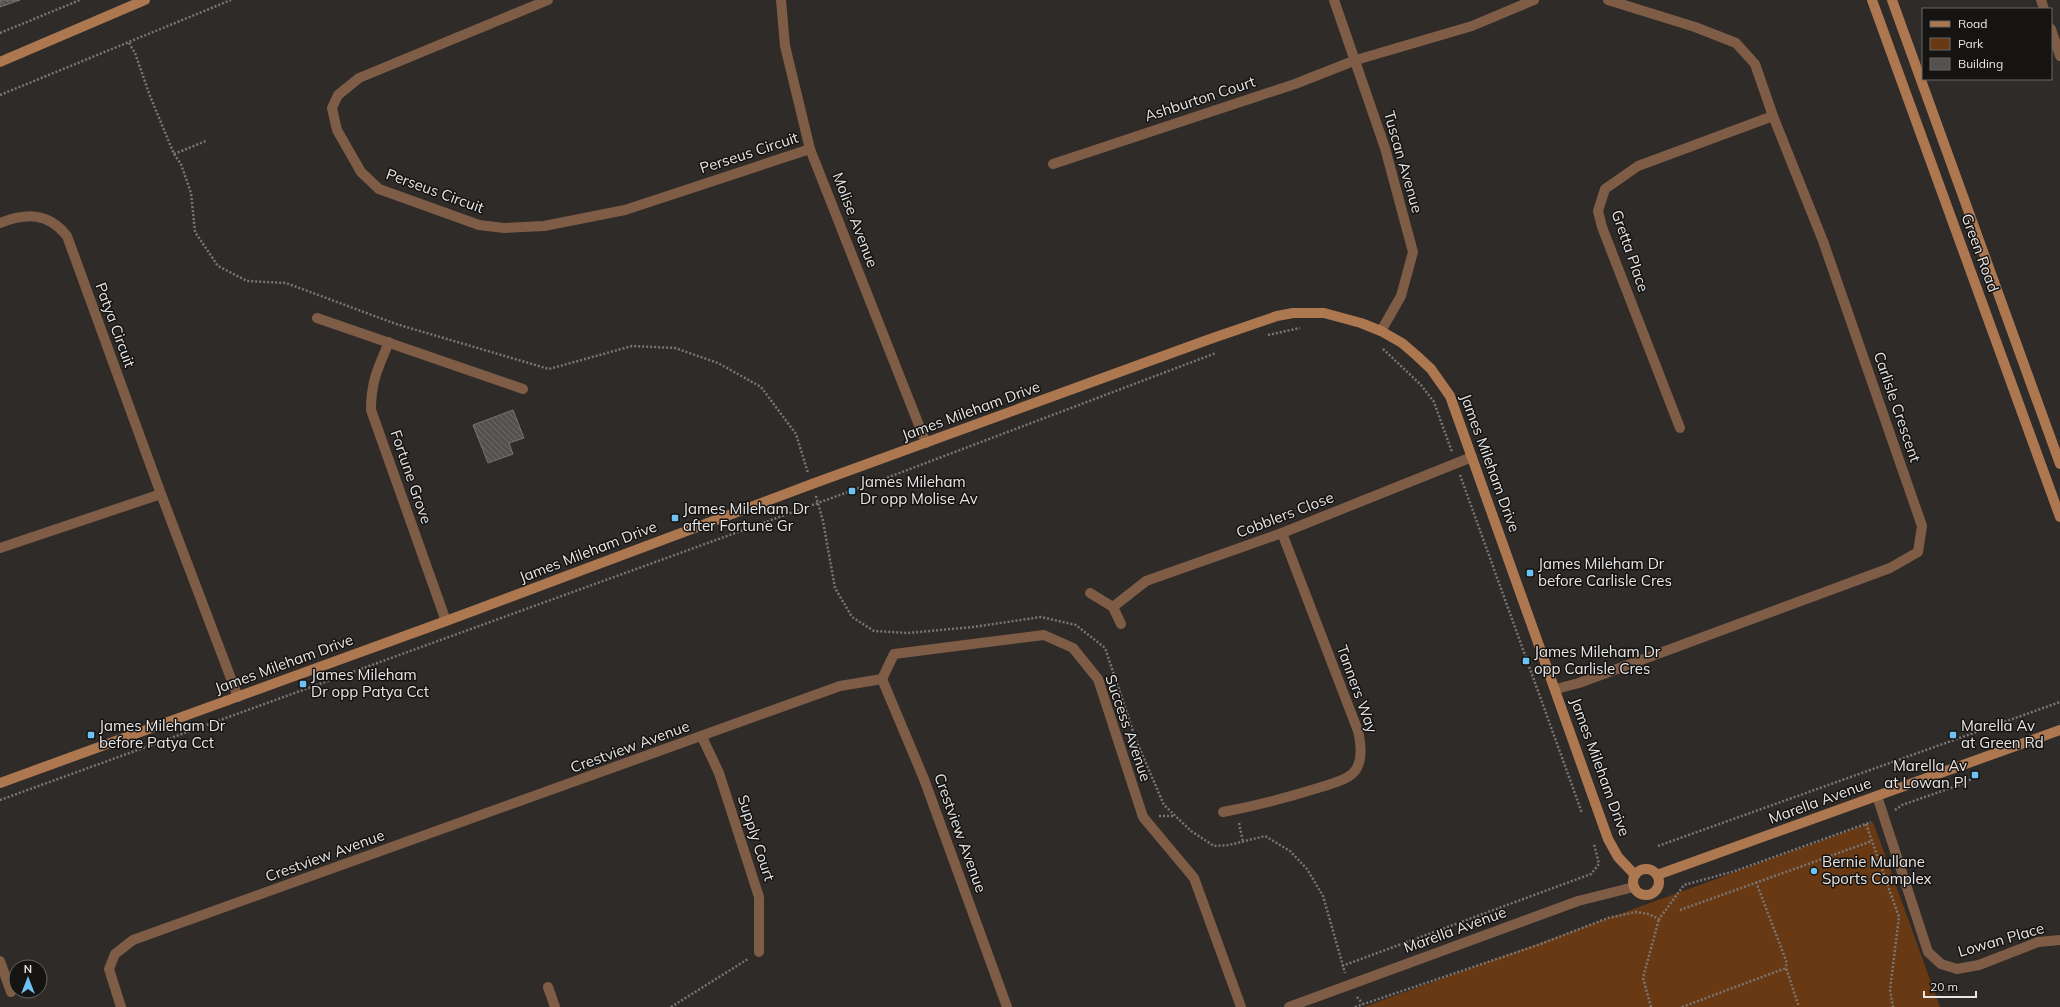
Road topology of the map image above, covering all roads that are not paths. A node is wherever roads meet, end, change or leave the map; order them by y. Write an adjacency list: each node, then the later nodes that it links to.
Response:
1 (145, 0): 12 (street)
2 (548, 0): 14 (street, Perseus Circuit)
3 (781, 0): 14 (street, Molise Avenue)
4 (1334, 0): 11 (street, Tuscan Avenue)
5 (1534, 0): 11 (street)
6 (1608, 0): 13 (street, Carlisle Crescent)
7 (1872, 0): 26 (street, Green Road)
8 (1892, 0): 24 (street, Green Road)
9 (2052, 32): 10 (street)
10 (2060, 56)
11 (1356, 60): 15 (street, Ashburton Court); 18 (street, Tuscan Avenue)
12 (0, 62)
13 (1773, 116): 21 (street, Gretta Place); 34 (street, Carlisle Crescent)
14 (810, 149): 22 (street, Molise Avenue)
15 (1053, 164)
16 (0, 223): 25 (street, Patya Circuit)
17 (317, 318): 19 (street)
18 (1381, 331): 22 (street, James Mileham Drive); 23 (street, James Mileham Drive)
19 (389, 342): 20 (street); 31 (street, Fortune Grove)
20 (524, 388)
21 (1680, 428)
22 (926, 443): 31 (street, James Mileham Drive)
23 (1472, 457): 27 (street, Cobblers Close); 34 (street, James Mileham Drive)
24 (2060, 464)
25 (161, 494): 28 (street); 35 (street, Patya Circuit)
26 (2060, 517)
27 (1282, 533): 30 (street, Cobblers Close); 40 (street, Tanners Way)
28 (0, 548)
29 (1090, 594): 30 (street)
30 (1113, 607): 32 (street)
31 (446, 621): 35 (street, James Mileham Drive)
32 (1121, 624)
33 (882, 679): 37 (street, Crestview Avenue); 51 (street, Crestview Avenue); 52 (street, Success Avenue)
34 (1556, 689): 41 (street, James Mileham Drive)
35 (238, 696): 38 (street, James Mileham Drive)
36 (2060, 730): 39 (street, Marella Avenue)
37 (702, 737): 45 (street, Supply Court); 49 (street, Crestview Avenue)
38 (0, 783)
39 (1877, 796): 42 (street, Marella Avenue); 44 (street, Lowan Place)
40 (1223, 812)
41 (1634, 875): 42 (street); 43 (street)
42 (1657, 875): 43 (street)
43 (1634, 887): 53 (street, Marella Avenue)
44 (2060, 940)
45 (759, 952)
46 (0, 961): 47 (street)
47 (8, 984)
48 (548, 987): 50 (street)
49 (121, 1007)
50 (556, 1007)
51 (1007, 1007)
52 (1241, 1007)
53 (1289, 1007)

